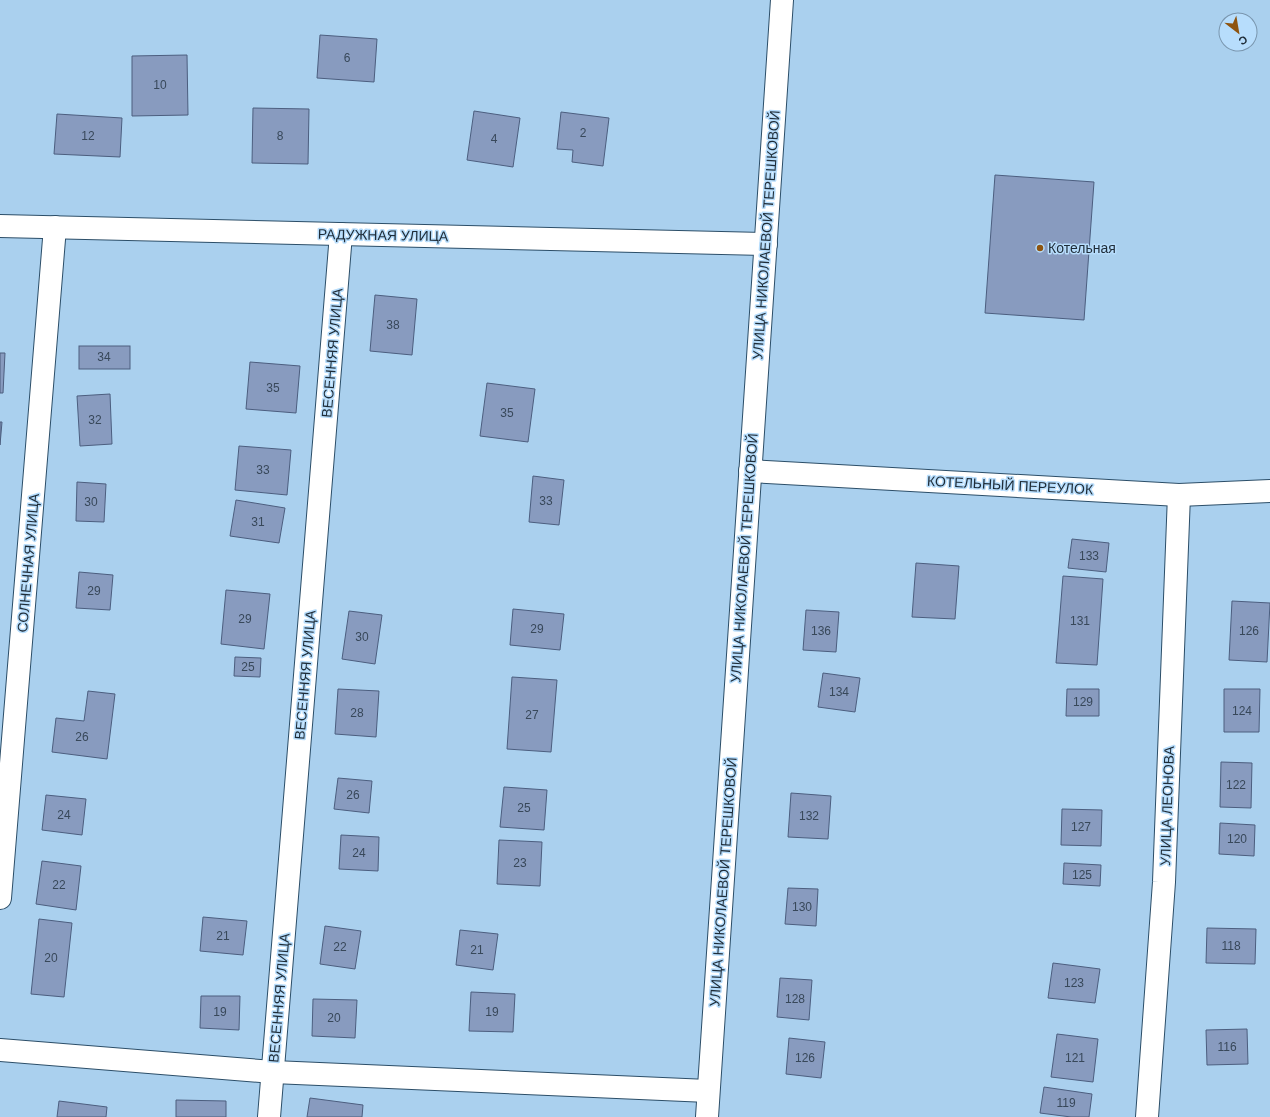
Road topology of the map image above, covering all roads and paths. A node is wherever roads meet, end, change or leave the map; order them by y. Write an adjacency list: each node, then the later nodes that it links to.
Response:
1 (782, 0): 5 (street, УЛИЦА НИКОЛАЕВОЙ ТЕРЕШКОВОЙ)
2 (0, 226): 3 (street, РАДУЖНАЯ УЛИЦА)
3 (55, 227): 4 (street, РАДУЖНАЯ УЛИЦА); 9 (street, СОЛНЕЧНАЯ УЛИЦА)
4 (341, 234): 5 (street, РАДУЖНАЯ УЛИЦА); 11 (street, ВЕСЕННЯЯ УЛИЦА)
5 (766, 244): 6 (street, УЛИЦА НИКОЛАЕВОЙ ТЕРЕШКОВОЙ)
6 (750, 471): 8 (street, КОТЕЛЬНЫЙ ПЕРЕУЛОК); 12 (street, УЛИЦА НИКОЛАЕВОЙ ТЕРЕШКОВОЙ)
7 (1270, 491): 8 (street, КОТЕЛЬНЫЙ ПЕРЕУЛОК)
8 (1179, 495): 15 (street, УЛИЦА ЛЕОНОВА)
9 (0, 898)
10 (0, 1050): 11 (street)
11 (273, 1072): 12 (street); 13 (street, ВЕСЕННЯЯ УЛИЦА)
12 (708, 1091): 14 (street, УЛИЦА НИКОЛАЕВОЙ ТЕРЕШКОВОЙ)
13 (269, 1117)
14 (707, 1117)
15 (1148, 1117)

